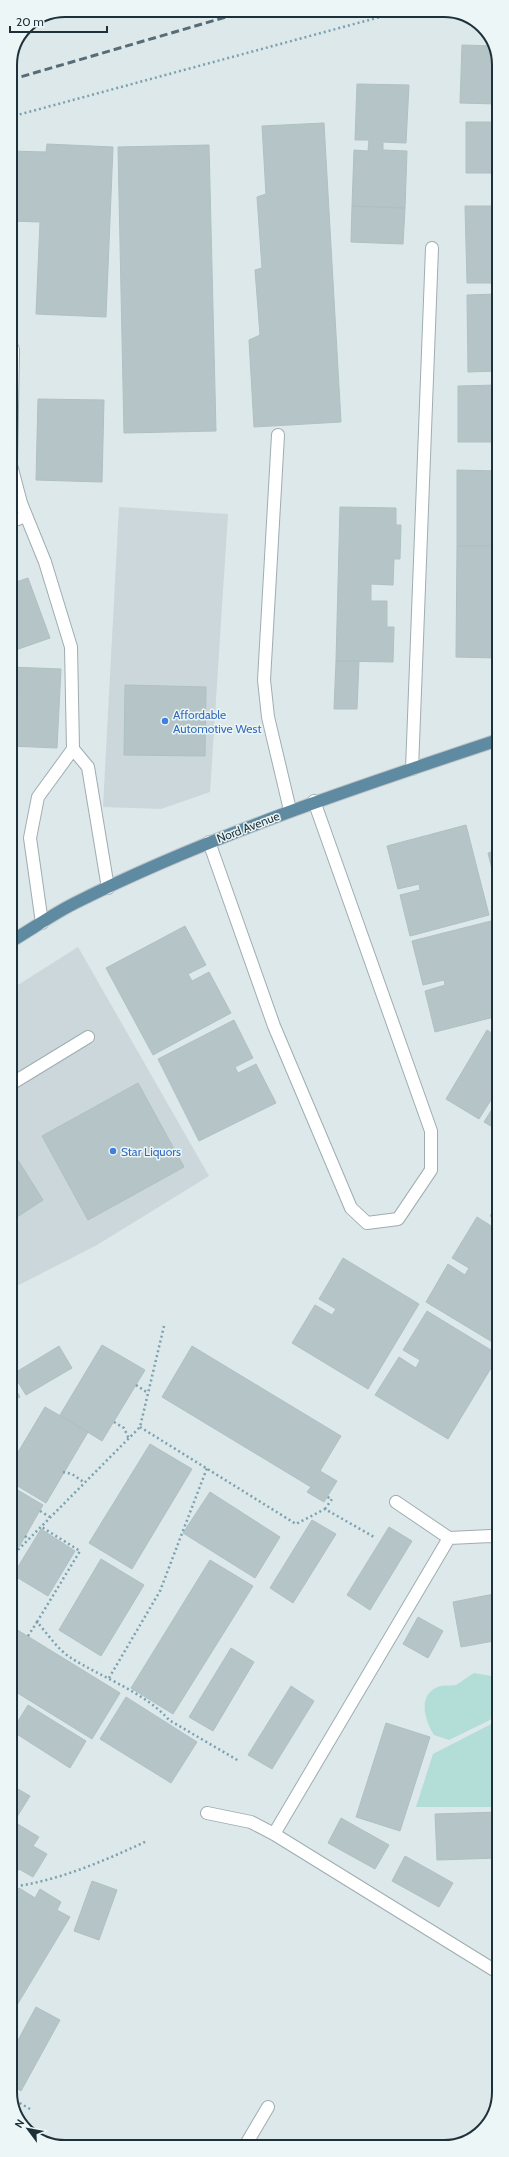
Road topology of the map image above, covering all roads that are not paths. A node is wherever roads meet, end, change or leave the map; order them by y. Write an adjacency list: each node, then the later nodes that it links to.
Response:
1 (432, 248): 8 (street)
2 (278, 435): 10 (street)
3 (17, 488): 4 (street)
4 (26, 516): 5 (street); 7 (street)
5 (17, 519)
6 (492, 742): 8 (main road, Nord Avenue)
7 (72, 749): 12 (street); 13 (street)
8 (412, 769): 9 (main road, Nord Avenue)
9 (314, 801): 10 (main road, Nord Avenue); 11 (street)
10 (290, 810): 11 (main road, Nord Avenue)
11 (209, 842): 12 (main road, Nord Avenue)
12 (108, 888): 13 (main road, Nord Avenue)
13 (42, 923): 14 (main road, Nord Avenue)
14 (17, 938)
15 (88, 1038): 16 (street)
16 (17, 1080)
17 (396, 1502): 19 (street)
18 (492, 1536): 19 (street)
19 (449, 1538): 21 (street)
20 (207, 1814): 21 (street)
21 (274, 1834): 22 (street)
22 (492, 1969)
23 (268, 2108): 24 (street)
24 (249, 2140)

